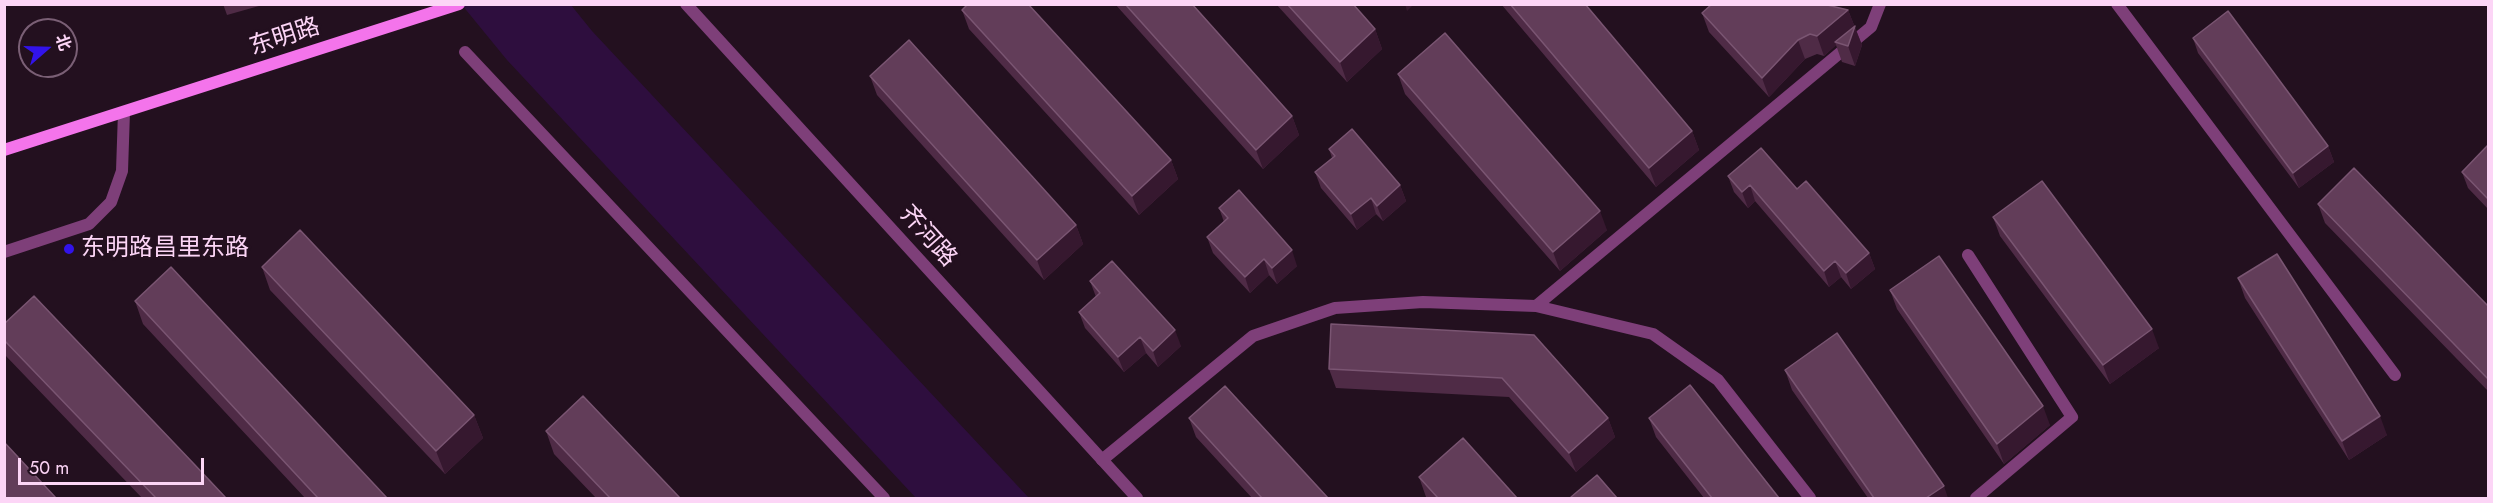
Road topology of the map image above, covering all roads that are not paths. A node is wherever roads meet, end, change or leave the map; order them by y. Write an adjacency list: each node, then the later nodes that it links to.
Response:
1 (459, 4): 6 (main road, 东明路)
2 (686, 4): 12 (street, 齐河路)
3 (1880, 4): 10 (street)
4 (2117, 4): 11 (street)
5 (465, 52): 13 (street)
6 (124, 112): 7 (main road, 东明路); 8 (street)
7 (4, 150)
8 (4, 252)
9 (1968, 255): 16 (street)
10 (1536, 306): 12 (street); 15 (street)
11 (2395, 375)
12 (1102, 460): 14 (street, 齐河路)
13 (884, 498)
14 (1137, 498)
15 (1810, 498)
16 (1976, 498)

